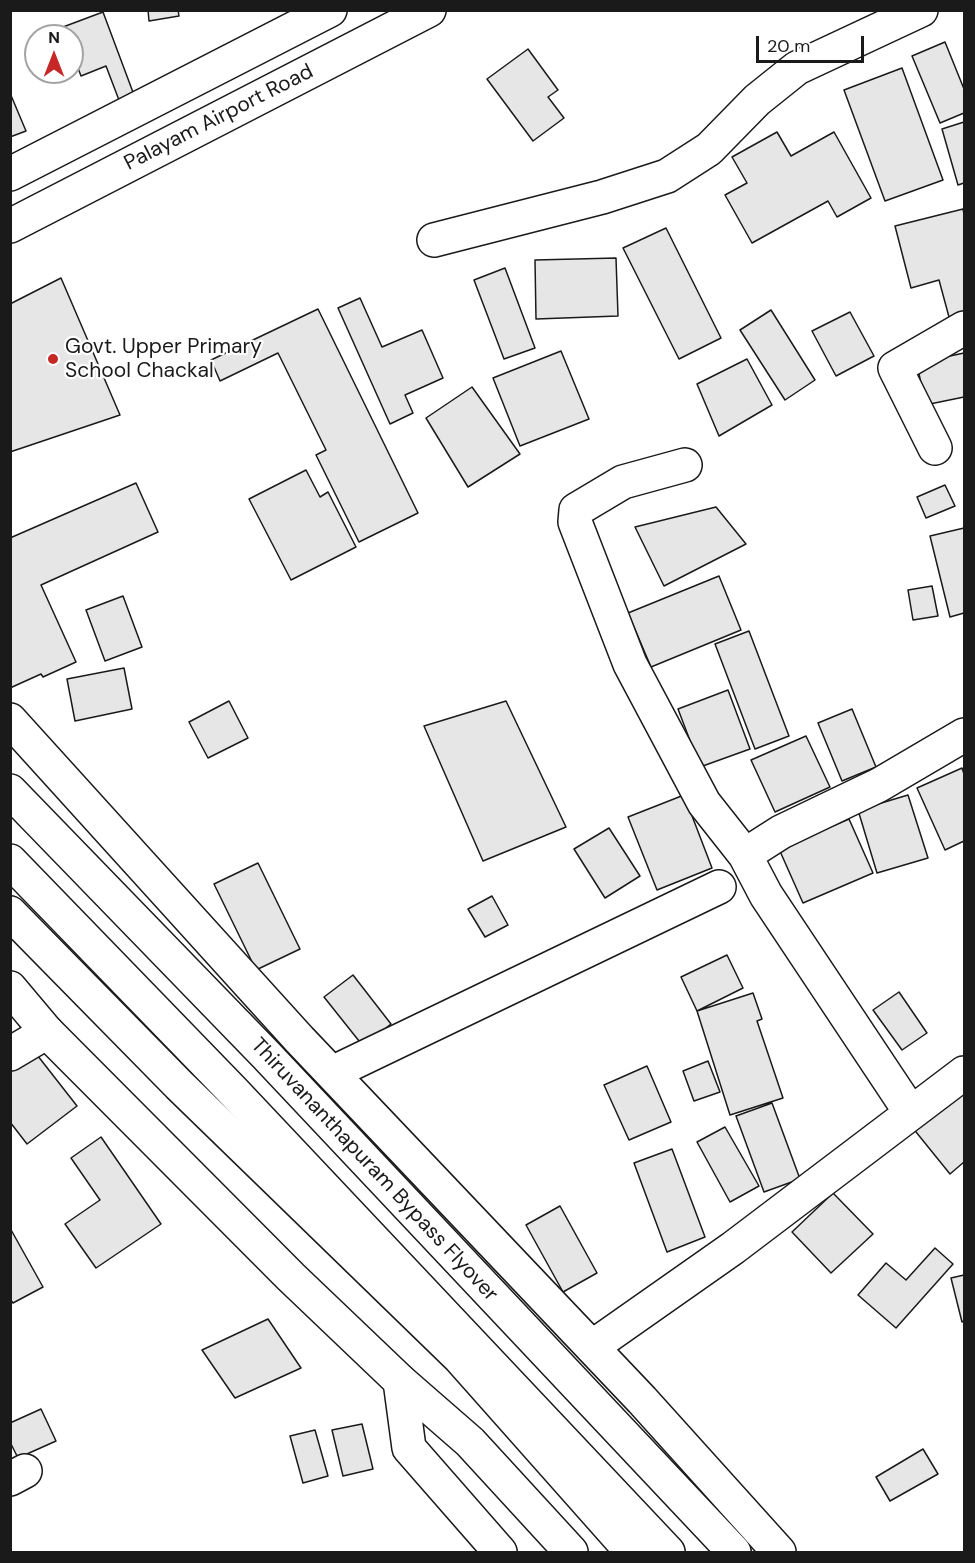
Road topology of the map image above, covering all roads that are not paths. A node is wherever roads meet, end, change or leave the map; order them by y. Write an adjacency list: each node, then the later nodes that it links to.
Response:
1 (330, 10): 4 (main road)
2 (429, 10): 5 (main road, Palayam Airport Road)
3 (921, 10): 6 (main road)
4 (10, 174)
5 (10, 226)
6 (434, 240)
7 (964, 328): 8 (main road)
8 (935, 448)
9 (685, 465): 13 (main road)
10 (10, 720): 20 (main road)
11 (964, 735): 13 (main road)
12 (10, 791): 29 (main road, Thiruvananthapuram Bypass Flyover)
13 (745, 855): 22 (main road)
14 (10, 861): 28 (main road)
15 (719, 887): 20 (main road)
16 (10, 913): 27 (main road)
17 (10, 988): 18 (main road)
18 (47, 1032): 19 (main road); 24 (main road)
19 (10, 1054)
20 (332, 1073): 23 (main road)
21 (964, 1073): 22 (main road)
22 (911, 1113): 23 (main road)
23 (592, 1347): 30 (main road)
24 (400, 1381): 25 (main road); 26 (main road)
25 (500, 1552)
26 (571, 1552)
27 (632, 1552)
28 (668, 1552)
29 (734, 1552)
30 (779, 1552)

